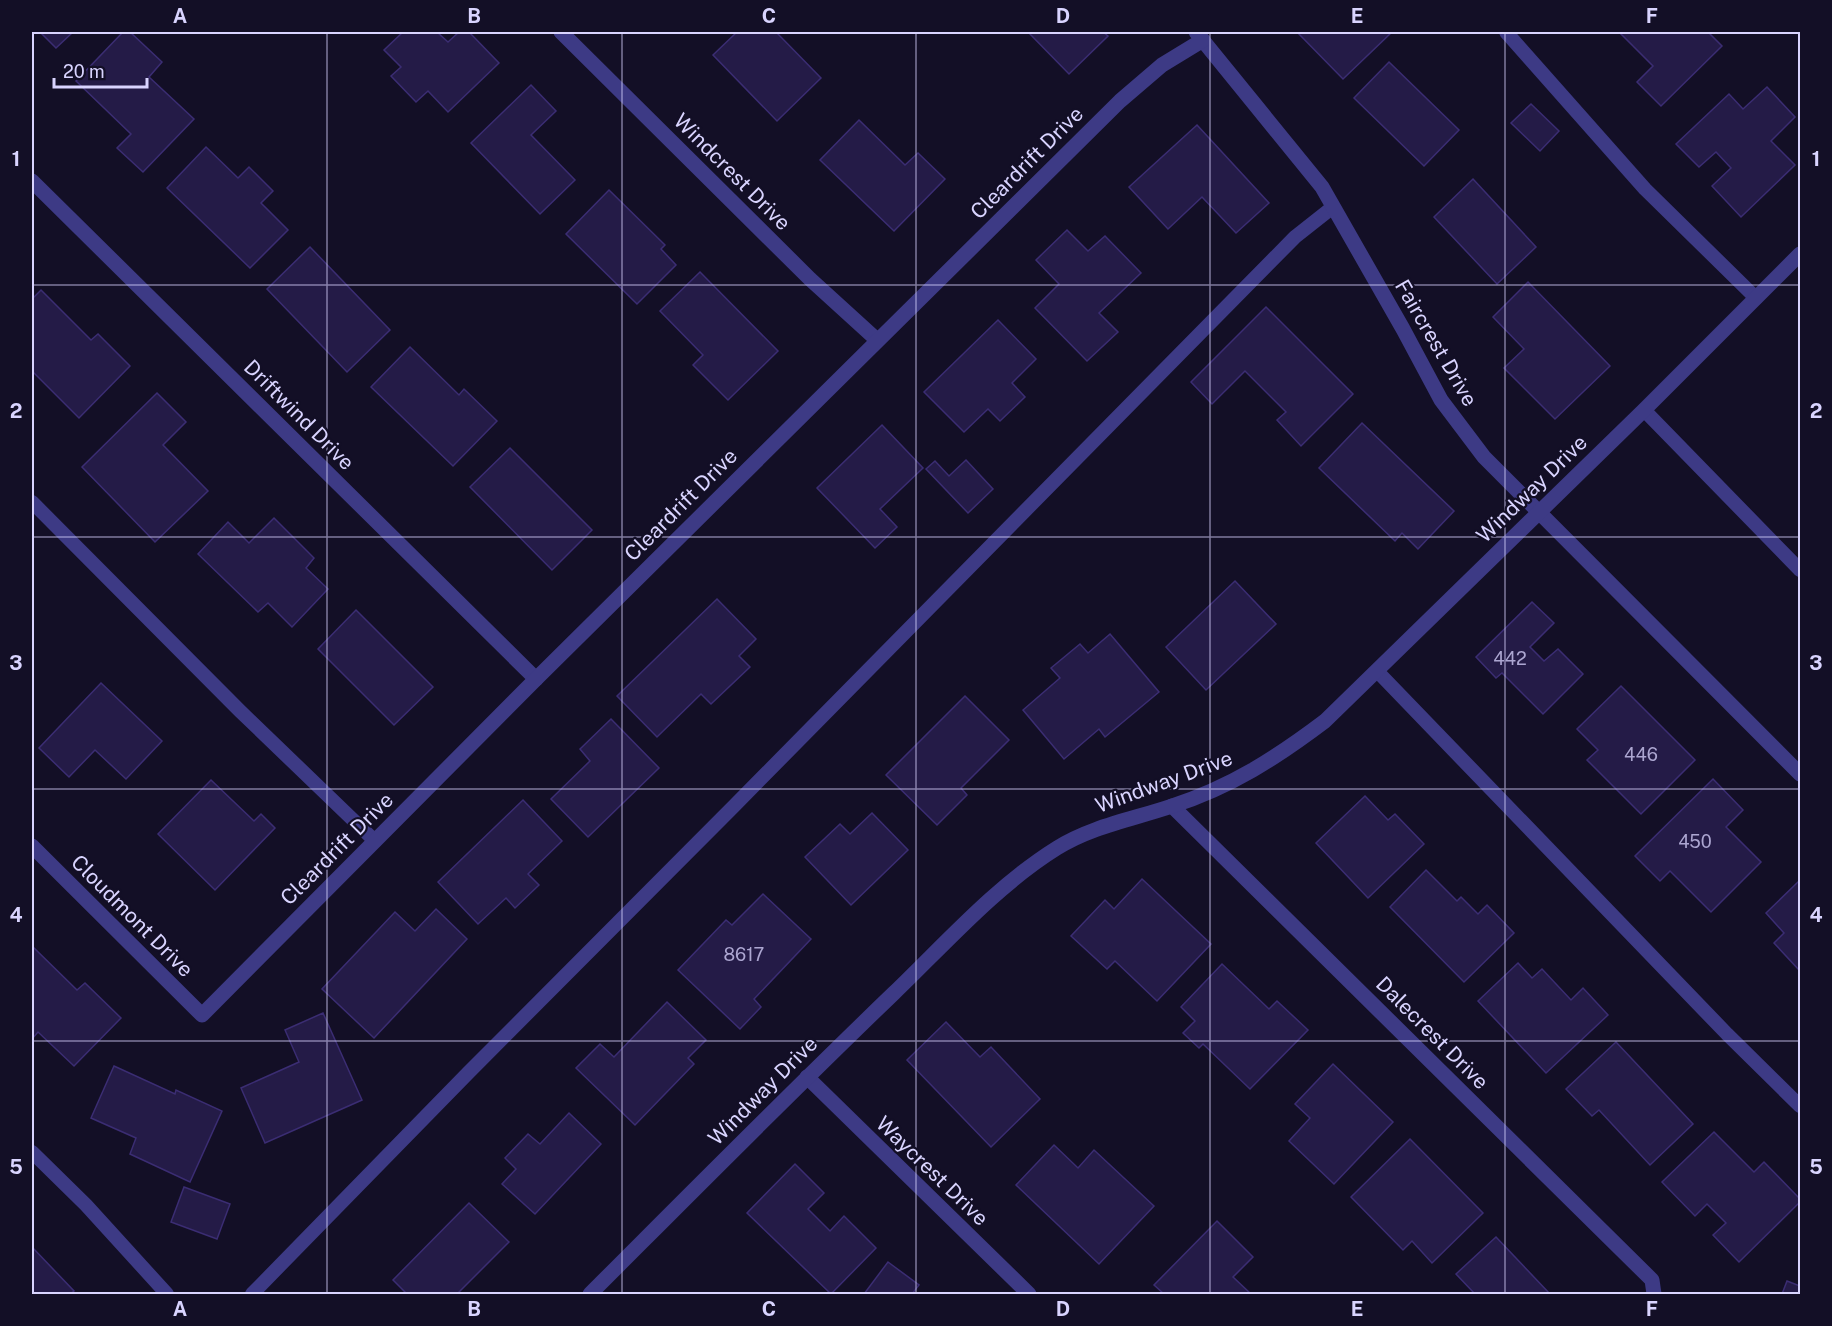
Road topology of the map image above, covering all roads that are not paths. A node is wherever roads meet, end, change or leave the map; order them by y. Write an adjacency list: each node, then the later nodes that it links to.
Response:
1 (561, 32): 8 (street, Windcrest Drive)
2 (1506, 32): 7 (lane)
3 (1200, 36): 5 (street, Faircrest Drive); 8 (street, Cleardrift Drive)
4 (32, 181): 14 (street, Driftwind Drive)
5 (1333, 207): 11 (street, Faircrest Drive); 24 (lane)
6 (1800, 254): 7 (street, Windway Drive)
7 (1756, 298): 9 (street, Windway Drive)
8 (877, 340): 14 (street, Cleardrift Drive)
9 (1644, 410): 11 (street, Windway Drive); 12 (lane)
10 (32, 502): 17 (lane)
11 (1538, 512): 13 (street, Windway Drive); 15 (street, Faircrest Drive)
12 (1800, 570)
13 (1377, 671): 16 (street, Windway Drive); 21 (lane)
14 (536, 679): 17 (street, Cleardrift Drive)
15 (1800, 774)
16 (1172, 806): 20 (street, Windway Drive); 27 (street, Dalecrest Drive)
17 (375, 841): 19 (street, Cleardrift Drive)
18 (32, 846): 19 (street, Cloudmont Drive)
19 (202, 1015)
20 (807, 1077): 25 (street, Windway Drive); 26 (street, Waycrest Drive)
21 (1800, 1106)
22 (32, 1152): 23 (lane)
23 (166, 1294)
24 (252, 1294)
25 (590, 1294)
26 (1029, 1294)
27 (1654, 1294)

